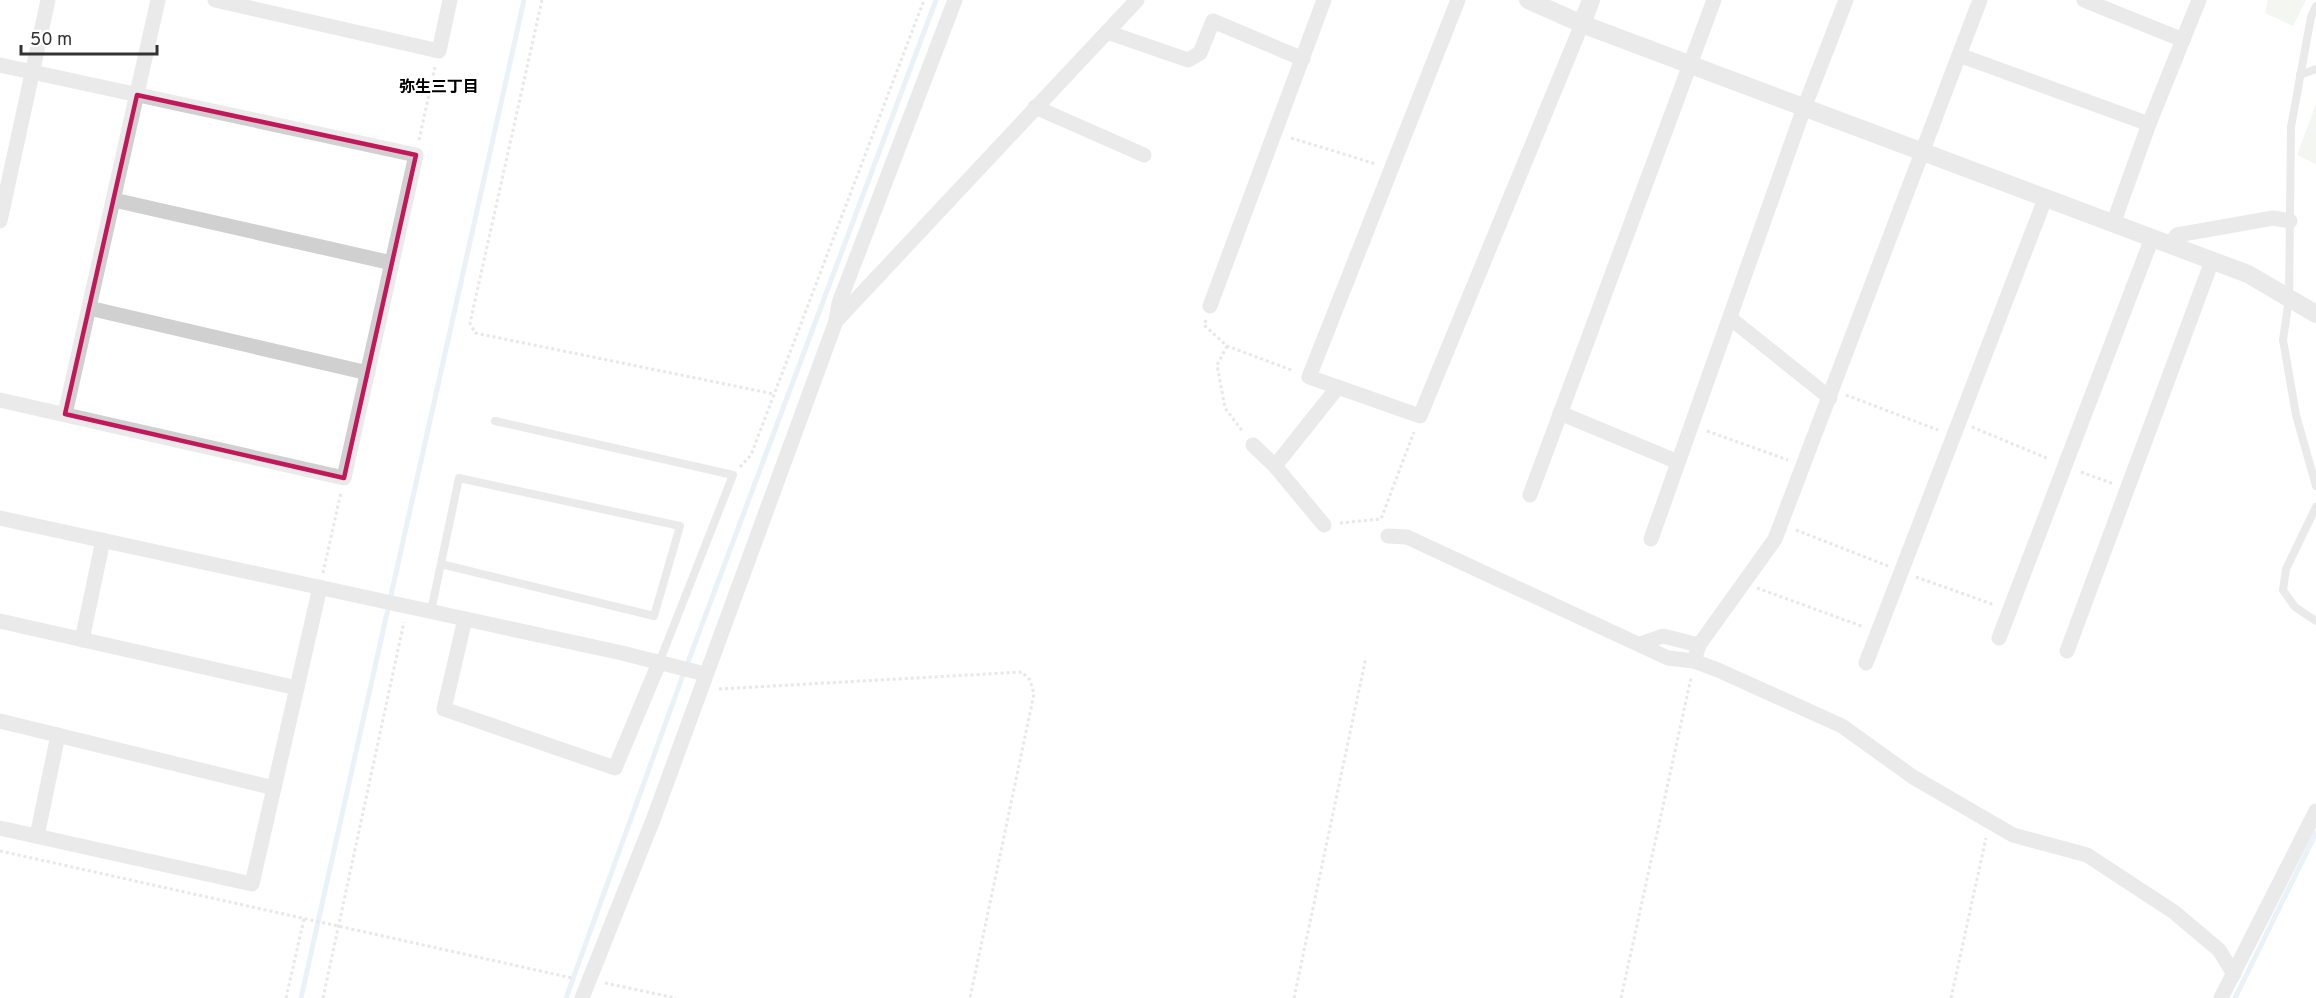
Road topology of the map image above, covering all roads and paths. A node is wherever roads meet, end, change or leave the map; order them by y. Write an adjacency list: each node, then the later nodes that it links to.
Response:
1 (48, 0): 28 (street)
2 (158, 0): 30 (street)
3 (215, 0): 22 (street)
4 (450, 0): 22 (street)
5 (542, 0): 58 (path)
6 (924, 0): 58 (path)
7 (955, 0): 53 (street)
8 (1137, 0): 20 (street)
9 (1324, 0): 24 (street)
10 (1458, 0): 38 (street)
11 (1528, 0): 19 (street)
12 (1591, 0): 19 (street)
13 (1714, 0): 25 (street)
14 (1846, 0): 32 (street)
15 (1980, 0): 23 (street)
16 (2084, 0): 21 (street)
17 (2199, 0): 21 (street)
18 (2316, 6): 29 (lane)
19 (1582, 24): 25 (street); 63 (street)
20 (1107, 32): 24 (street); 31 (street)
21 (2183, 40): 33 (street)
22 (439, 51): 36 (path)
23 (1959, 54): 33 (street); 35 (street)
24 (1303, 59): 34 (street)
25 (1690, 62): 32 (street); 61 (street)
26 (0, 65): 28 (street)
27 (2316, 69): 29 (lane)
28 (32, 72): 30 (street); 41 (street)
29 (2300, 75): 42 (lane)
30 (137, 95): 36 (street); 40 (street)
31 (1035, 107): 37 (street); 53 (street)
32 (1804, 108): 35 (street); 52 (street)
33 (2149, 124): 43 (street)
34 (1275, 133): 38 (path); 49 (street)
35 (1921, 152): 39 (street); 59 (street)
36 (416, 155): 47 (street)
37 (1144, 155)
38 (1391, 169): 56 (street)
39 (2045, 199): 43 (street); 66 (street)
40 (114, 200): 47 (street); 50 (street)
41 (0, 221)
42 (2290, 221): 45 (street); 48 (lane)
43 (2113, 224): 44 (street)
44 (2152, 238): 45 (street); 70 (street)
45 (2169, 245): 46 (street)
46 (2212, 261): 48 (street); 75 (street)
47 (392, 263): 55 (street)
48 (2289, 299): 51 (street); 74 (lane)
49 (1210, 306): 54 (path)
50 (90, 308): 55 (street); 62 (street)
51 (2316, 314)
52 (1730, 318): 59 (street); 65 (street)
53 (837, 321): 104 (street)
54 (1227, 346): 56 (path); 67 (path)
55 (368, 373): 73 (street)
56 (1309, 377): 57 (street)
57 (1338, 387): 63 (street); 71 (street)
58 (774, 394): 72 (path)
59 (1831, 394): 66 (path); 69 (street)
60 (0, 399): 62 (street)
61 (1560, 413): 68 (street); 76 (street)
62 (65, 414): 73 (street)
63 (1420, 416): 80 (path)
64 (495, 421): 72 (lane)
65 (1691, 425): 68 (street); 69 (path)
66 (1957, 429): 70 (path); 85 (street)
67 (1253, 445): 71 (street)
68 (1678, 462): 82 (street)
69 (1804, 465): 79 (street)
70 (2065, 465): 75 (path); 90 (street)
71 (1275, 466): 80 (street)
72 (733, 475): 102 (lane)
73 (345, 478): 87 (path)
74 (2316, 486)
75 (2128, 490): 99 (street)
76 (1530, 495)
77 (2316, 507): 93 (lane)
78 (0, 518): 83 (street)
79 (1781, 523): 85 (path); 86 (street)
80 (1324, 525)
81 (1388, 536): 97 (street)
82 (1651, 539)
83 (103, 540): 87 (street); 96 (street)
84 (441, 564): 84 (lane); 89 (lane)
85 (1902, 572): 90 (path); 94 (street)
86 (1744, 584): 94 (path); 98 (street)
87 (320, 587): 88 (street); 105 (street)
88 (408, 606): 89 (street); 115 (path)
89 (431, 611): 91 (street)
90 (2010, 611): 95 (street)
91 (465, 619): 102 (street); 102 (street)
92 (0, 621): 96 (street)
93 (2316, 621)
94 (1878, 632): 103 (street)
95 (2000, 638)
96 (82, 640): 105 (street)
97 (1640, 644): 98 (street); 101 (street)
98 (1699, 645): 101 (street)
99 (2067, 651)
100 (1366, 657): 125 (path)
101 (1694, 661): 110 (street); 126 (path)
102 (659, 663): 104 (street)
103 (1866, 663)
104 (703, 681): 117 (street); 124 (path)
105 (297, 688): 108 (street)
106 (0, 721): 107 (street)
107 (58, 735): 108 (street); 112 (street)
108 (274, 788): 112 (street)
109 (2316, 811): 116 (street)
110 (1990, 822): 116 (street); 127 (path)
111 (0, 828): 112 (street)
112 (37, 836)
113 (0, 851): 114 (path)
114 (304, 919): 115 (path); 119 (path)
115 (338, 927): 117 (path); 120 (path)
116 (2234, 974): 128 (street)
117 (589, 979): 118 (path); 121 (street)
118 (645, 991): 122 (path); 123 (path)
119 (286, 998)
120 (323, 998)
121 (582, 998)
122 (644, 998)
123 (676, 998)
124 (970, 998)
125 (1294, 998)
126 (1621, 998)
127 (1951, 998)
128 (2221, 998)

